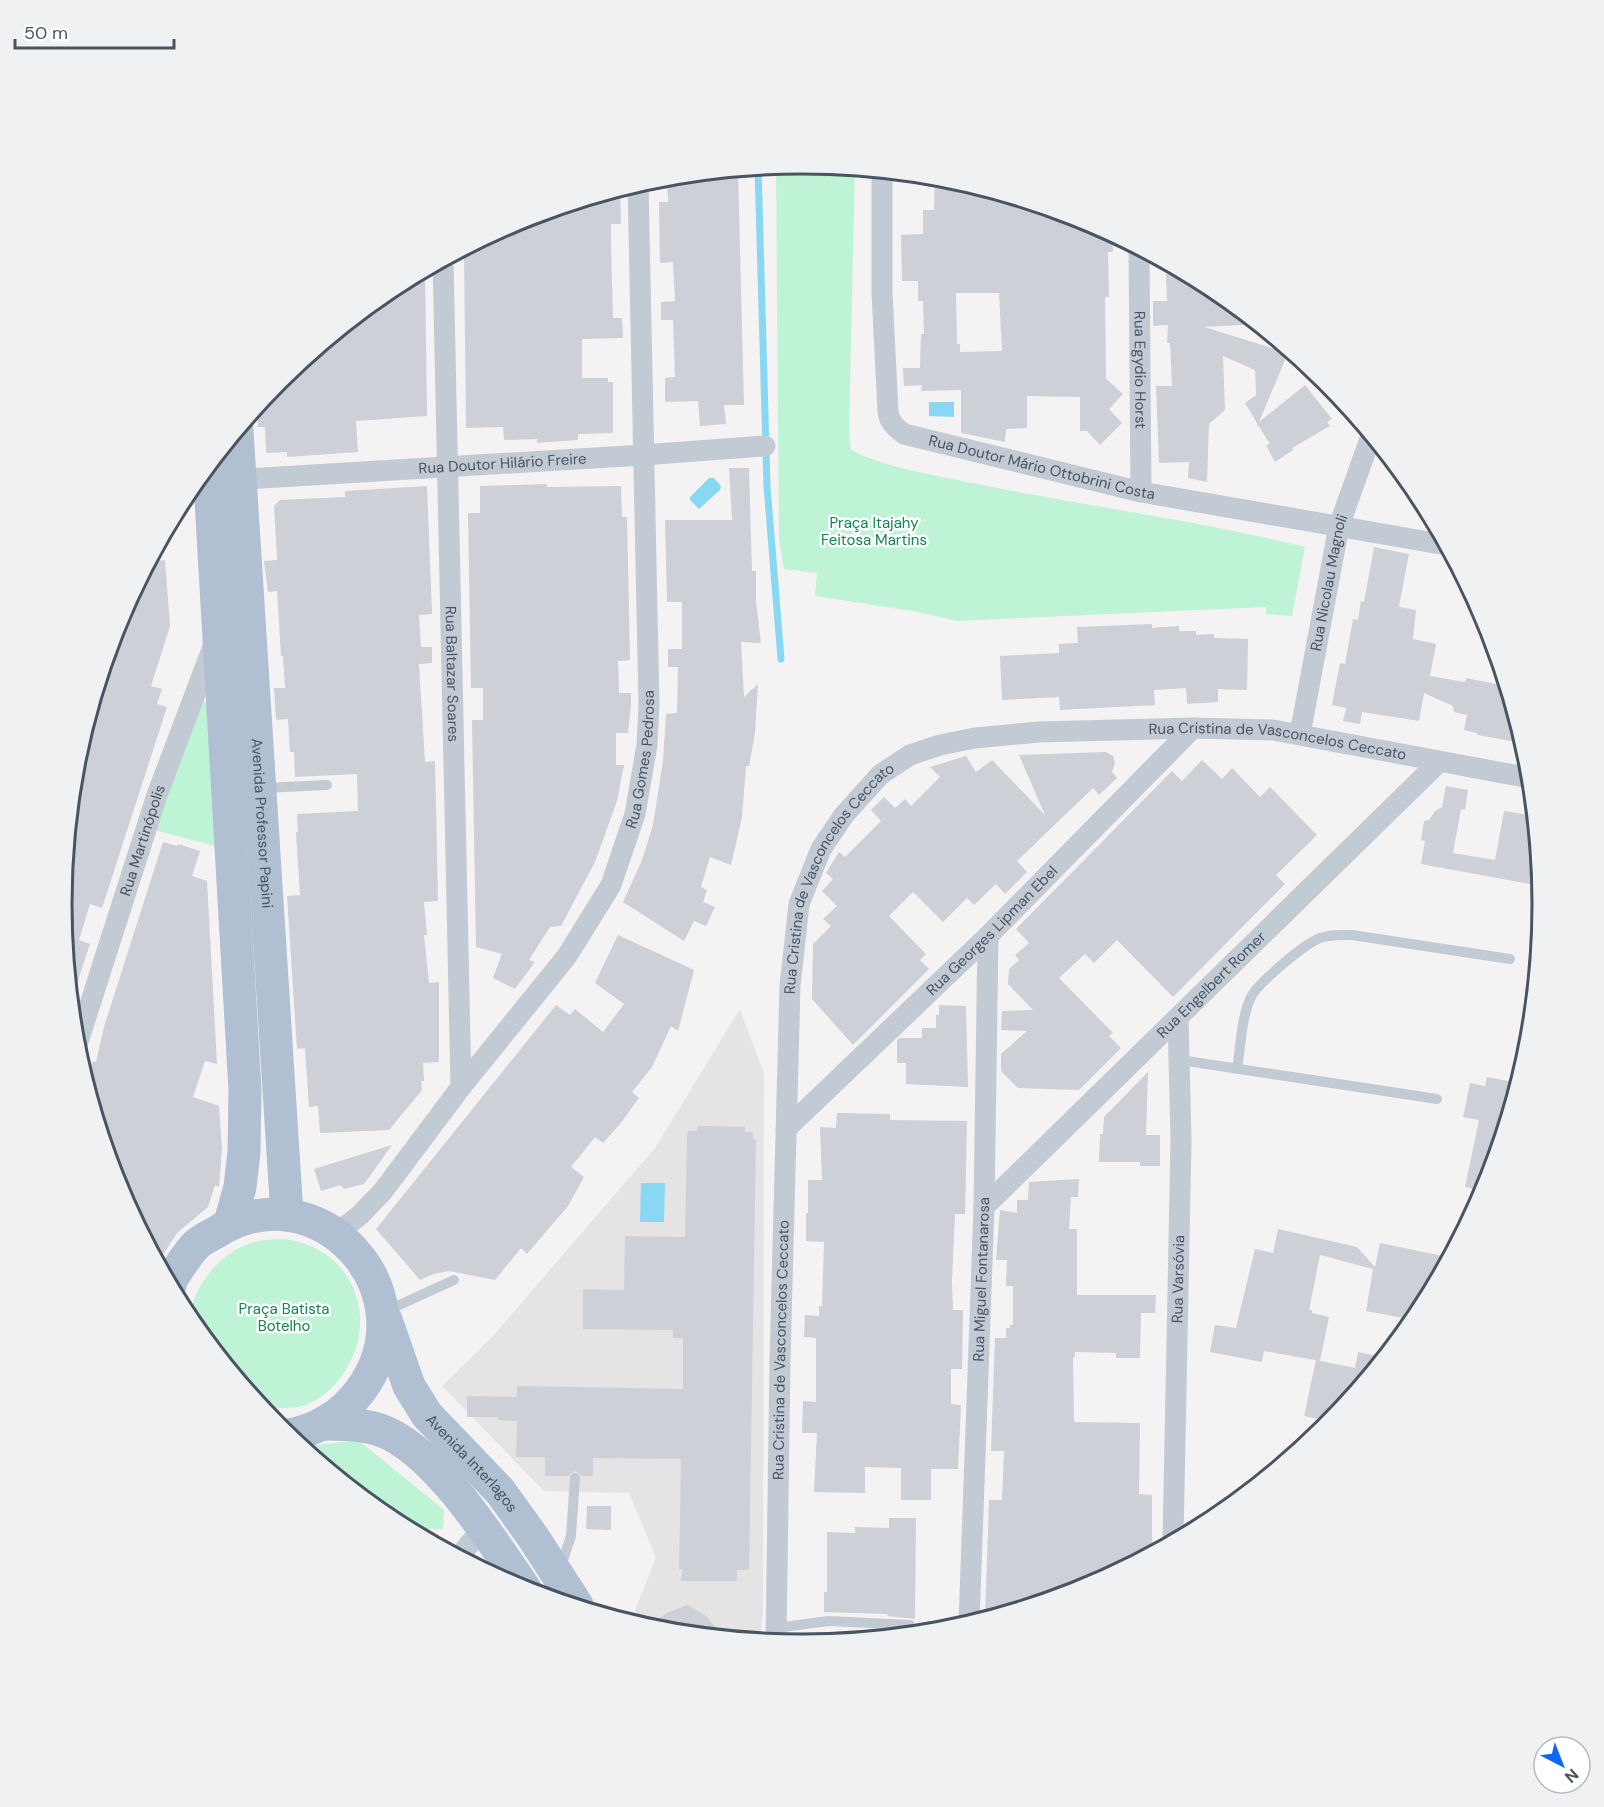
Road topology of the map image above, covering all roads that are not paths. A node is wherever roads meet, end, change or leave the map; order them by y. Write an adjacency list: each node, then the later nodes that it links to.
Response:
1 (882, 178): 11 (street, Rua Doutor Mário Ottobrini Costa)
2 (638, 193): 7 (street, Rua Gomes Pedrosa)
3 (1139, 256): 11 (street, Rua Egydio Horst)
4 (443, 268): 9 (street, Rua Baltazar Soares)
5 (1368, 443): 12 (street, Rua Nicolau Magnoli)
6 (765, 446): 7 (street, Rua Doutor Hilário Freire)
7 (643, 455): 9 (street, Rua Doutor Hilário Freire); 29 (street, Rua Gomes Pedrosa)
8 (222, 461): 10 (main road, Avenida Professor Papini)
9 (448, 466): 10 (street, Rua Doutor Hilário Freire); 29 (street, Rua Baltazar Soares)
10 (214, 476): 14 (main road, Avenida Professor Papini); 16 (main road, Avenida Professor Papini)
11 (1141, 492): 12 (street, Rua Doutor Mário Ottobrini Costa)
12 (1340, 526): 13 (street, Rua Doutor Mário Ottobrini Costa); 17 (street, Rua Nicolau Magnoli)
13 (1436, 543)
14 (217, 635): 18 (main road, Avenida Professor Papini); 26 (street, Rua Martinópolis)
15 (1193, 728): 17 (street, Rua Cristina de Vasconcelos Ceccato); 23 (street, Rua Georges Lipman Ebel); 31 (street, Rua Cristina de Vasconcelos Ceccato)
16 (256, 734): 18 (main road); 22 (main road, Avenida Professor Papini)
17 (1300, 734): 19 (street, Rua Cristina de Vasconcelos Ceccato)
18 (224, 735): 34 (main road, Avenida Professor Papini)
19 (1440, 762): 20 (street, Rua Cristina de Vasconcelos Ceccato); 25 (street, Rua Engelbert Romer)
20 (1521, 776)
21 (327, 785): 22 (lane)
22 (259, 788): 33 (main road, Avenida Professor Papini)
23 (988, 936): 31 (street, Rua Georges Lipman Ebel); 32 (street, Rua Miguel Fontanarosa)
24 (1510, 959): 28 (lane)
25 (1178, 1018): 27 (street, Rua Varsóvia); 32 (street, Rua Engelbert Romer)
26 (83, 1027)
27 (1179, 1060): 28 (lane); 43 (street, Rua Varsóvia)
28 (1237, 1069): 30 (lane)
29 (461, 1087): 35 (street, Rua Gomes Pedrosa)
30 (1437, 1099)
31 (786, 1129): 50 (street, Rua Cristina de Vasconcelos Ceccato)
32 (984, 1207): 48 (street, Rua Miguel Fontanarosa)
33 (287, 1215): 34 (main road); 35 (main road)
34 (230, 1223): 36 (main road)
35 (336, 1234): 38 (main road)
36 (174, 1275)
37 (454, 1280): 38 (lane)
38 (383, 1312): 39 (main road); 46 (main road, Avenida Interlagos)
39 (325, 1424): 40 (main road); 42 (main road, Avenida Interlagos)
40 (299, 1432)
41 (575, 1478): 46 (lane)
42 (485, 1530): 44 (street); 45 (main road, Avenida Interlagos)
43 (1173, 1532)
44 (464, 1550)
45 (515, 1574)
46 (558, 1575): 47 (main road, Avenida Interlagos)
47 (572, 1596)
48 (969, 1614)
49 (910, 1625): 51 (lane)
50 (776, 1633)
51 (783, 1633)

